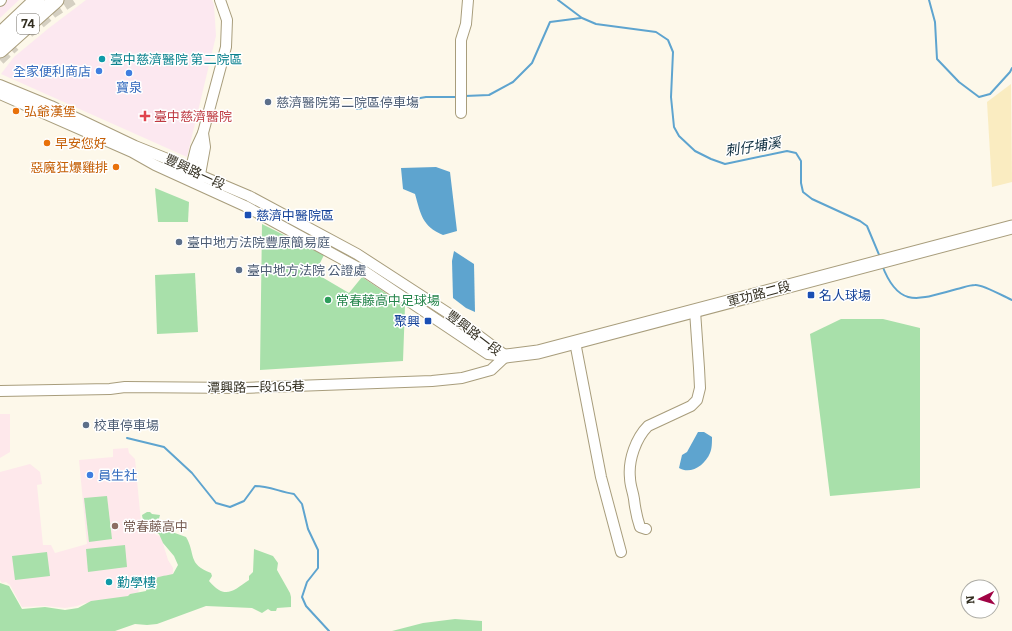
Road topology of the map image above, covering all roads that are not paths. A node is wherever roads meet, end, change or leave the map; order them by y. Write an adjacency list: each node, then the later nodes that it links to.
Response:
1 (37, 0): 5 (highway, 74)
2 (56, 0): 6 (highway, 74)
3 (220, 0): 10 (street)
4 (468, 0): 9 (street)
5 (0, 35)
6 (0, 50)
7 (0, 85): 11 (street, 豐興路一段)
8 (0, 94): 11 (street, 豐興路一段)
9 (461, 113)
10 (203, 133): 11 (street); 12 (street)
11 (189, 176): 12 (street, 豐興路一段)
12 (199, 180): 16 (street, 豐興路一段)
13 (1012, 227): 14 (main road, 軍功路二段)
14 (695, 311): 15 (main road, 軍功路二段); 18 (street)
15 (575, 342): 16 (main road, 軍功路二段); 19 (street)
16 (506, 356): 17 (street, 潭興路一段165巷)
17 (0, 391)
18 (646, 529)
19 (621, 552)

